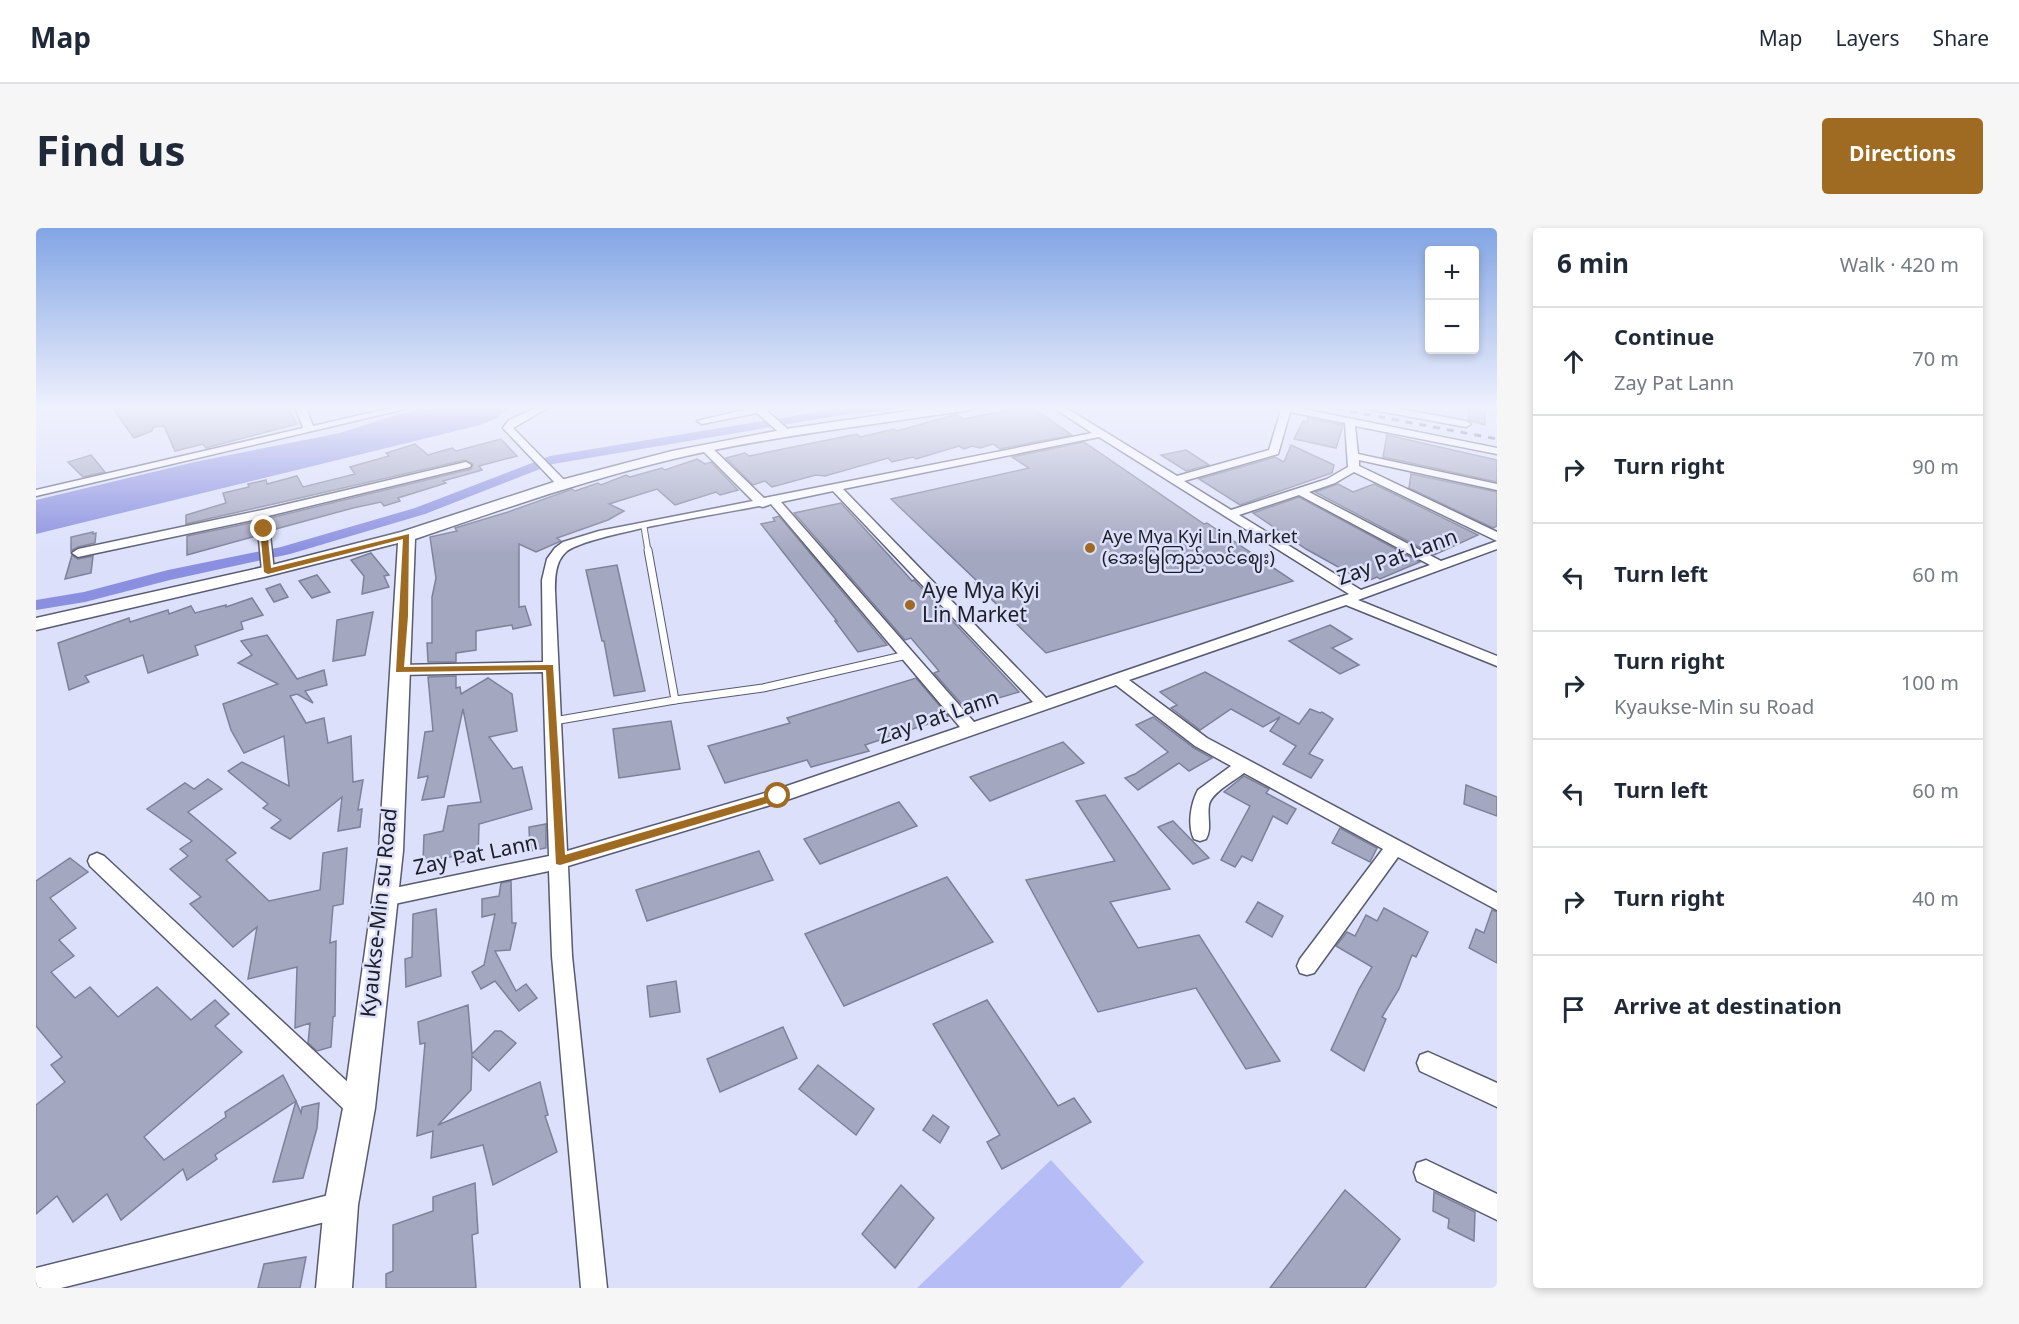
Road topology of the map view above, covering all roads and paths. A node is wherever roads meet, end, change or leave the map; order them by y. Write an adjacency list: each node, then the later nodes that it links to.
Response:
1 (199, 455): 16 (street)
2 (536, 455): 12 (street)
3 (674, 455): 12 (street)
4 (715, 455): 17 (street)
5 (996, 455): 14 (street)
6 (1136, 455): 11 (street)
7 (1262, 455): 11 (street)
8 (1353, 455): 9 (street)
9 (1353, 462): 13 (street); 15 (street); 22 (street)
10 (466, 465): 18 (street)
11 (1176, 480): 19 (street)
12 (562, 484): 21 (street)
13 (1497, 487)
14 (836, 488): 17 (street); 35 (street)
15 (1301, 492): 19 (street); 26 (street)
16 (36, 493)
17 (769, 503): 20 (street); 29 (street)
18 (262, 514): 24 (street); 25 (street)
19 (1230, 514): 27 (street)
20 (644, 527): 31 (street); 34 (lane)
21 (407, 536): 25 (street); 32 (street, Kyaukse-Min su Road)
22 (1497, 537)
23 (1497, 545): 26 (street, Zay Pat Lann)
24 (78, 553)
25 (267, 565): 28 (street)
26 (1441, 566): 27 (street, Zay Pat Lann)
27 (1353, 598): 30 (street); 33 (street, Zay Pat Lann)
28 (36, 624)
29 (907, 655): 34 (lane); 37 (street)
30 (1497, 661)
31 (550, 667): 32 (street); 36 (street)
32 (399, 670): 43 (street, Kyaukse-Min su Road)
33 (1118, 678): 35 (street, Zay Pat Lann); 38 (street)
34 (675, 700): 36 (lane)
35 (1043, 705): 37 (street, Zay Pat Lann)
36 (554, 722): 42 (street)
37 (972, 730): 42 (street, Zay Pat Lann)
38 (1244, 765): 39 (street); 40 (street)
39 (1200, 834)
40 (1395, 847): 44 (street); 45 (street)
41 (97, 861): 48 (street)
42 (560, 861): 43 (street, Zay Pat Lann); 54 (street)
43 (385, 898): 48 (street, Kyaukse-Min su Road)
44 (1497, 902)
45 (1307, 966)
46 (1428, 1063): 47 (street)
47 (1497, 1095)
48 (358, 1108): 50 (street, Kyaukse-Min su Road)
49 (1426, 1172): 51 (street)
50 (341, 1205): 52 (street); 53 (street, Kyaukse-Min su Road)
51 (1497, 1207)
52 (36, 1281)
53 (334, 1288)
54 (594, 1288)

